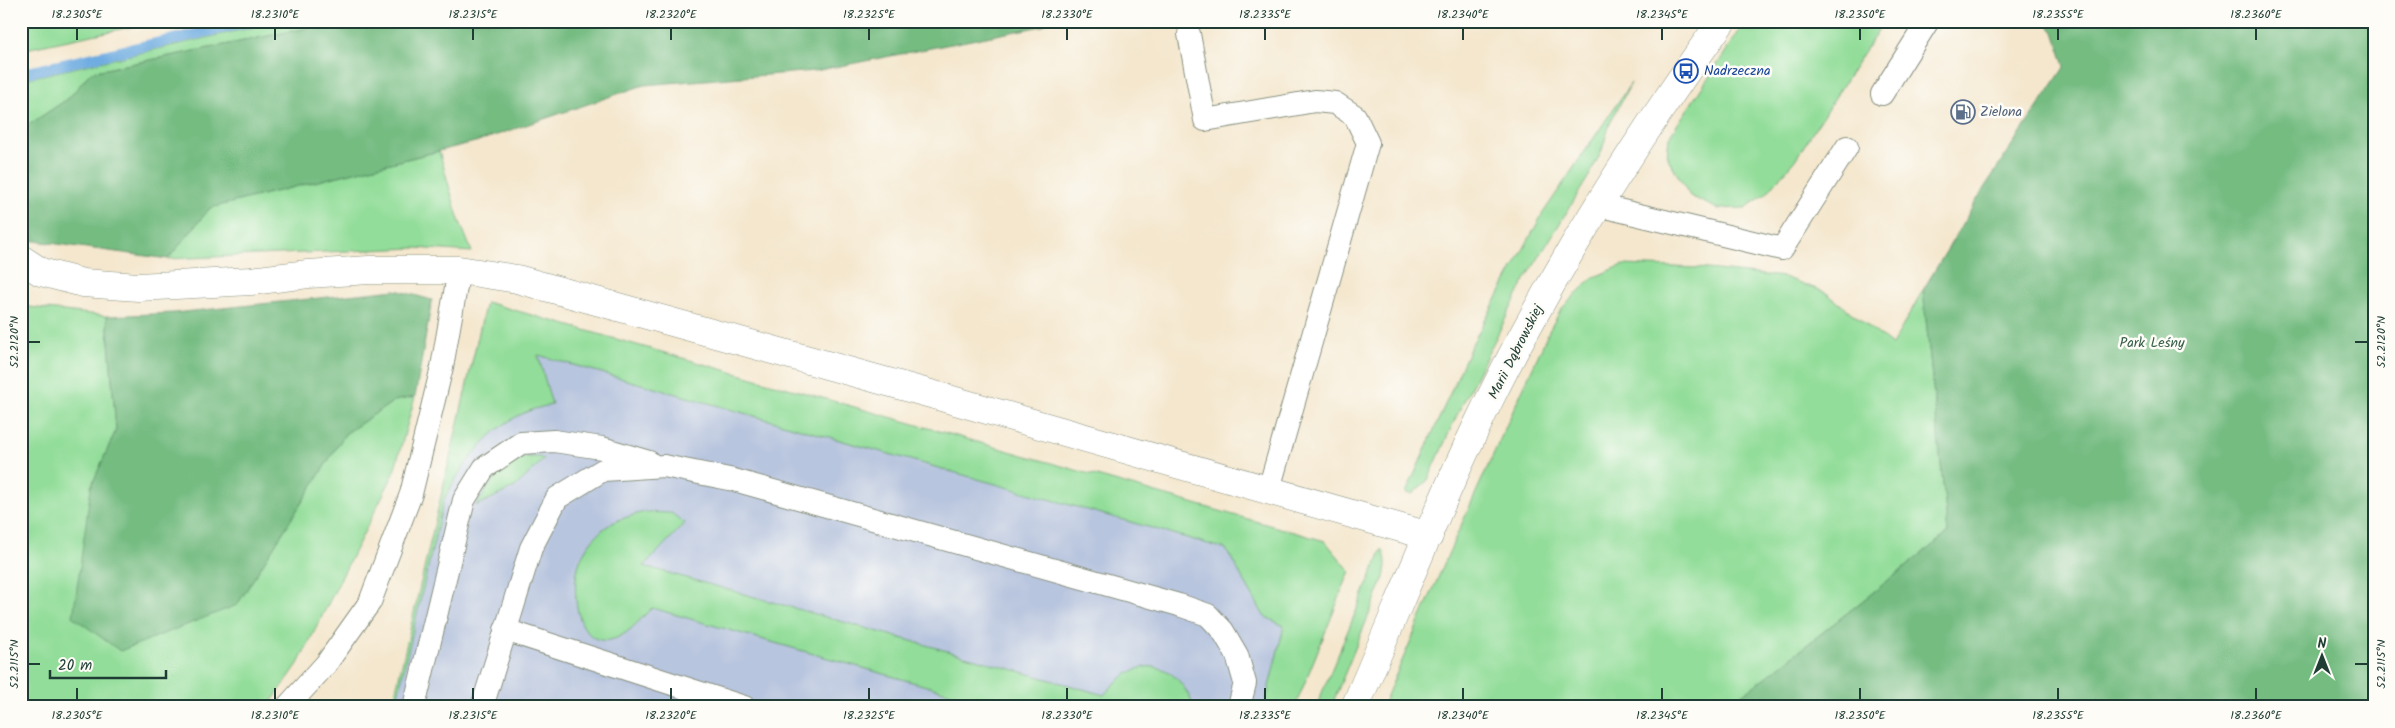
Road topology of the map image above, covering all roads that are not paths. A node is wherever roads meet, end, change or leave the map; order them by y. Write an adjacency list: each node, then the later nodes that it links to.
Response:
1 (1722, 21): 6 (street, Marii Dąbrowskiej)
2 (1928, 21): 4 (lane)
3 (1189, 34): 10 (lane)
4 (1882, 94)
5 (1847, 146): 6 (lane)
6 (1596, 205): 11 (street, Marii Dąbrowskiej)
7 (21, 259): 8 (street)
8 (459, 270): 10 (street); 13 (lane)
9 (664, 466): 12 (lane); 14 (lane); 17 (lane)
10 (1269, 489): 11 (street)
11 (1429, 536): 18 (street, Marii Dąbrowskiej)
12 (505, 630): 15 (lane); 16 (lane)
13 (287, 707)
14 (414, 707)
15 (482, 707)
16 (744, 707)
17 (1239, 707)
18 (1356, 707)

